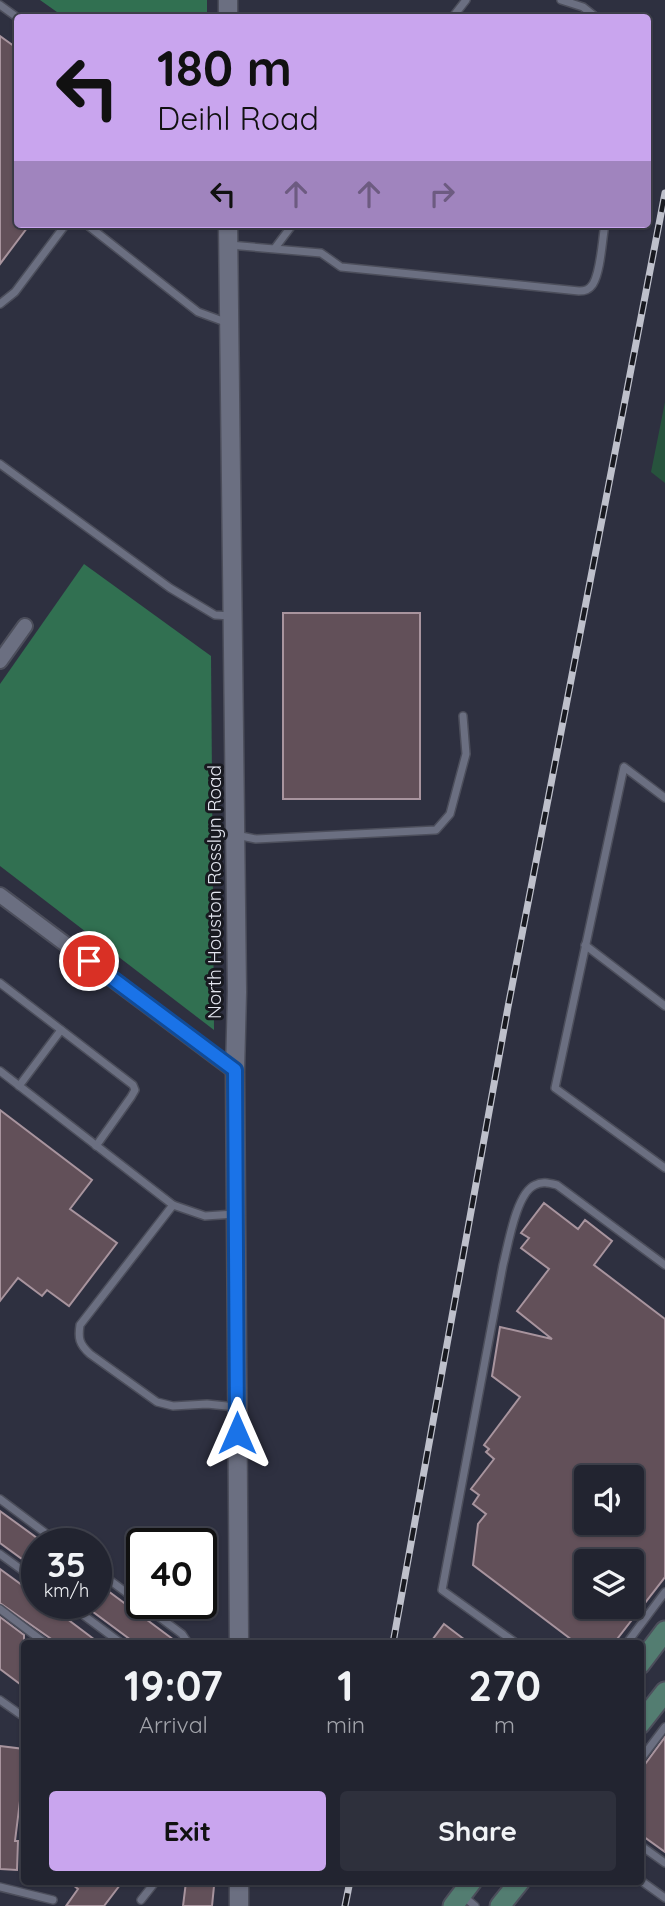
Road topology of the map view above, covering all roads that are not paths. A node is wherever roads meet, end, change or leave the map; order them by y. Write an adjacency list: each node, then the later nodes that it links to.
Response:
1 (466, 0): 3 (lane)
2 (561, 0): 4 (lane)
3 (455, 14)
4 (592, 14)
5 (63, 228): 12 (lane)
6 (91, 228): 13 (lane)
7 (229, 228): 10 (street, North Houston Rosslyn Road)
8 (290, 228): 11 (lane)
9 (604, 228): 11 (lane)
10 (229, 245): 11 (lane); 13 (street, North Houston Rosslyn Road)
11 (275, 248)
12 (0, 304)
13 (229, 324): 15 (street, North Houston Rosslyn Road)
14 (0, 464): 15 (lane)
15 (233, 616): 20 (street, North Houston Rosslyn Road)
16 (25, 626): 17 (street)
17 (0, 660)
18 (463, 716): 20 (lane)
19 (665, 798): 22 (lane)
20 (235, 835): 26 (street, North Houston Rosslyn Road)
21 (0, 895): 26 (street)
22 (585, 945): 24 (lane); 30 (lane)
23 (0, 984): 25 (lane)
24 (665, 1006)
25 (61, 1030): 28 (lane); 29 (lane)
26 (235, 1070): 32 (street, North Houston Rosslyn Road)
27 (0, 1071): 28 (lane)
28 (19, 1086): 29 (lane)
29 (96, 1146): 31 (lane)
30 (665, 1168)
31 (173, 1205): 32 (lane); 34 (lane)
32 (236, 1214): 34 (street, North Houston Rosslyn Road)
33 (665, 1265): 48 (lane)
34 (237, 1407): 47 (street, North Houston Rosslyn Road)
35 (0, 1499): 36 (lane)
36 (39, 1528)
37 (0, 1554): 38 (lane)
38 (21, 1569)
39 (112, 1582): 46 (lane)
40 (665, 1592): 49 (lane)
41 (0, 1609): 44 (lane)
42 (88, 1619): 45 (lane)
43 (665, 1632): 50 (main road)
44 (41, 1640)
45 (117, 1640)
46 (186, 1640)
47 (239, 1640)
48 (512, 1640)
49 (629, 1640)
50 (644, 1659)
51 (665, 1692): 54 (main road)
52 (0, 1700): 53 (lane)
53 (21, 1715)
54 (644, 1719)
55 (665, 1727): 56 (lane)
56 (644, 1755)
57 (644, 1848): 58 (lane)
58 (665, 1863)
59 (644, 1883): 64 (lane)
60 (153, 1885): 66 (lane)
61 (239, 1885): 67 (street)
62 (517, 1885): 68 (main road)
63 (0, 1887): 65 (lane)
64 (665, 1898)
65 (53, 1900)
66 (141, 1900)
67 (239, 1906)
68 (499, 1906)

